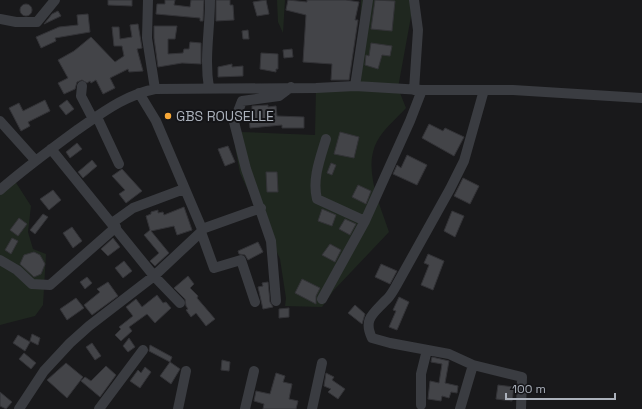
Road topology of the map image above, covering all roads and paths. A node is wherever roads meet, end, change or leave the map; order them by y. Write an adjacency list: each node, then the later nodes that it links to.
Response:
1 (55, 0): 6 (street)
2 (148, 0): 11 (street)
3 (210, 0): 10 (street)
4 (368, 0): 8 (street)
5 (414, 0): 12 (street)
6 (0, 19)
7 (82, 86): 16 (street)
8 (355, 86): 9 (street); 12 (street)
9 (292, 87): 10 (street); 24 (street)
10 (209, 88): 11 (street)
11 (155, 89): 14 (street)
12 (418, 90): 13 (street); 25 (street)
13 (484, 90): 15 (street); 35 (street)
14 (139, 93): 16 (street); 22 (street)
15 (642, 98)
16 (95, 118): 19 (street); 21 (street)
17 (0, 121): 20 (street)
18 (326, 140): 25 (street)
19 (52, 149): 20 (street); 26 (street)
20 (35, 160): 23 (street)
21 (119, 164)
22 (184, 188): 26 (street); 27 (street)
23 (0, 190)
24 (261, 208): 27 (street); 31 (street)
25 (365, 221): 30 (street)
26 (114, 225): 28 (street); 29 (street)
27 (202, 231): 29 (street); 32 (street)
28 (0, 260)
29 (154, 276): 33 (street); 41 (street)
30 (322, 300)
31 (276, 301)
32 (255, 302)
33 (180, 303)
34 (143, 350): 42 (street)
35 (427, 350): 37 (street); 40 (street)
36 (322, 362): 45 (street)
37 (473, 365): 46 (street); 47 (street)
38 (186, 371): 43 (street)
39 (254, 371): 44 (street)
40 (421, 405)
41 (19, 409)
42 (98, 409)
43 (178, 409)
44 (245, 409)
45 (312, 409)
46 (460, 409)
47 (521, 409)

